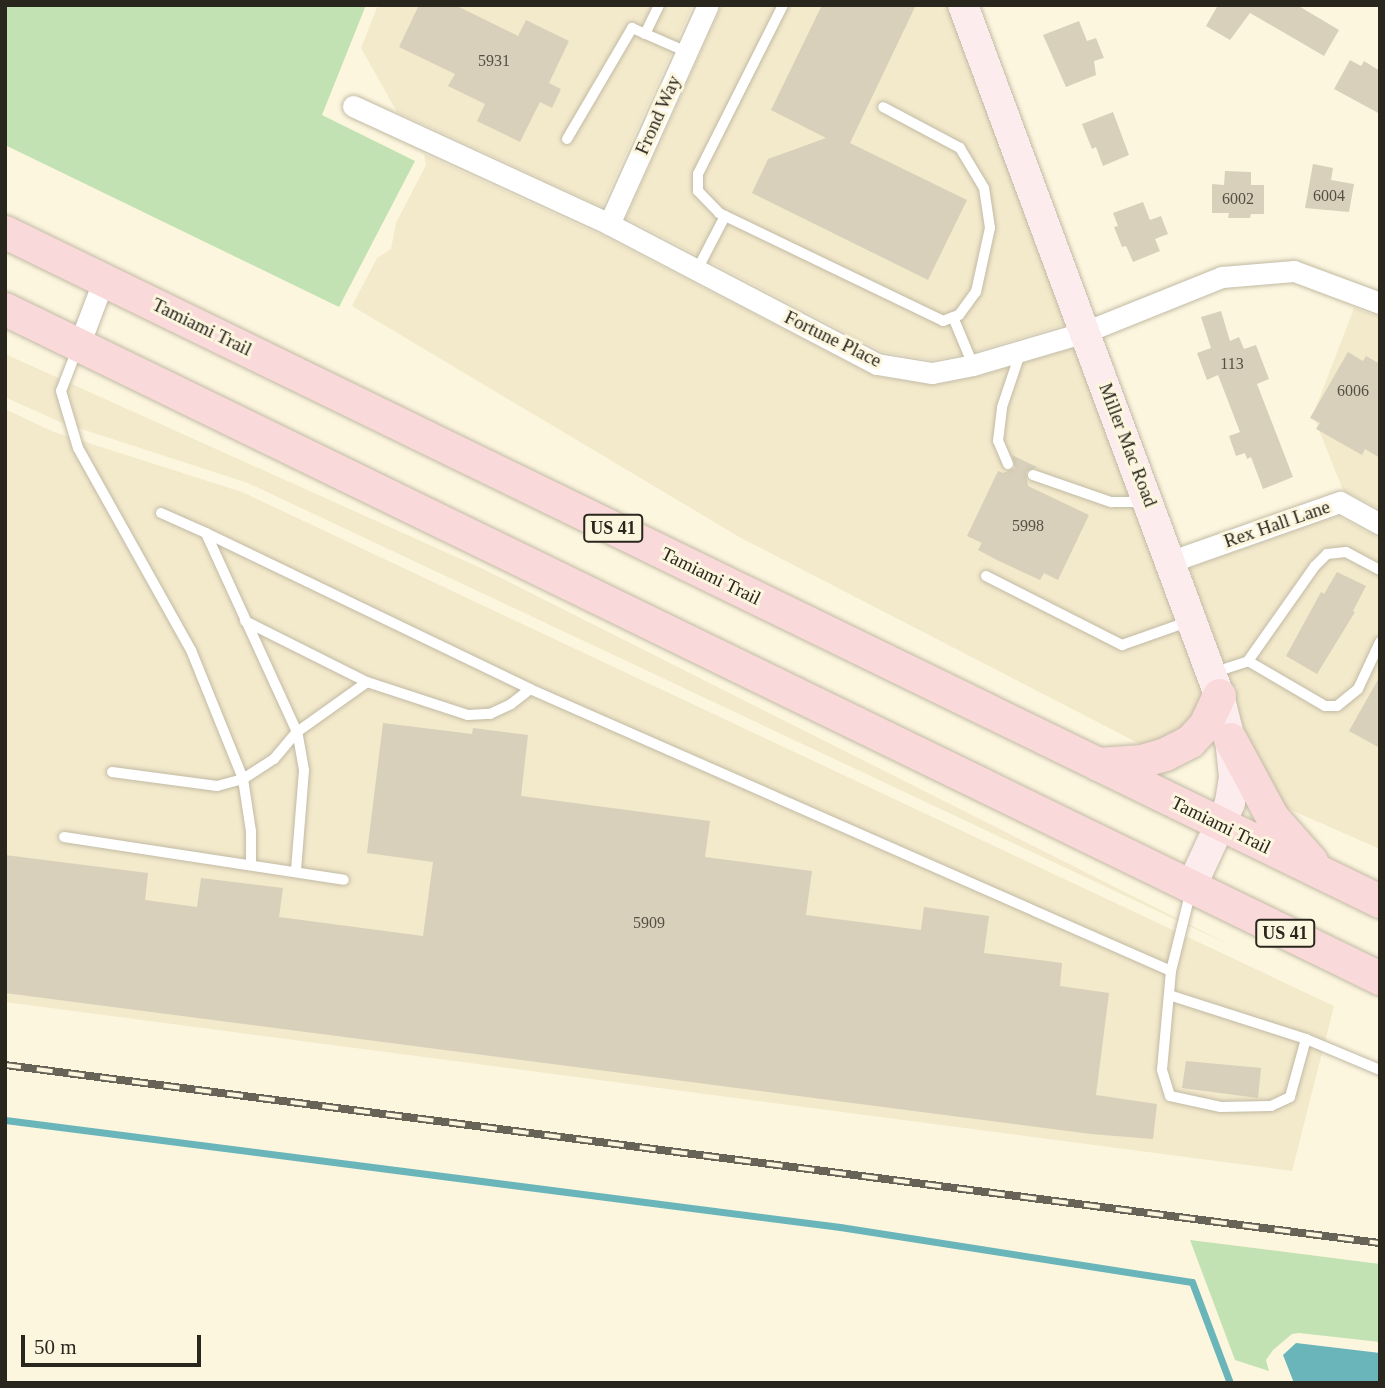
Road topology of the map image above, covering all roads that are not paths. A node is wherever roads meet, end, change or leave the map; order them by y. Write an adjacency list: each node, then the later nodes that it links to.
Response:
1 (659, 5): 5 (lane)
2 (708, 5): 6 (street, Frond Way)
3 (783, 5): 10 (lane)
4 (963, 5): 18 (street, Miller Mac Road)
5 (645, 34): 6 (lane); 9 (lane)
6 (687, 52): 11 (street, Frond Way)
7 (353, 106): 11 (street, Fortune Place)
8 (883, 107): 17 (lane)
9 (567, 139)
10 (725, 216): 13 (lane); 17 (lane)
11 (609, 224): 13 (street, Fortune Place)
12 (5, 232): 14 (main road, Tamiami Trail / US 41)
13 (697, 270): 21 (street, Fortune Place)
14 (104, 279): 19 (street); 40 (main road, Tamiami Trail / US 41)
15 (1380, 303): 18 (street, Fortune Place)
16 (5, 309): 19 (main road, US 41)
17 (953, 317): 21 (lane)
18 (1085, 332): 20 (street, Fortune Place); 24 (street, Miller Mac Road)
19 (79, 345): 42 (lane); 49 (main road, US 41)
20 (1021, 351): 21 (street, Fortune Place); 22 (lane)
21 (973, 365)
22 (1008, 464)
23 (1033, 475): 24 (lane)
24 (1149, 503): 28 (street, Miller Mac Road)
25 (161, 513): 27 (lane)
26 (1380, 524): 28 (street, Rex Hall Lane)
27 (206, 533): 32 (lane); 37 (lane)
28 (1172, 561): 31 (street, Miller Mac Road)
29 (1380, 570): 34 (lane)
30 (986, 576): 31 (lane)
31 (1193, 620): 36 (street, Miller Mac Road)
32 (245, 621): 35 (lane); 38 (lane)
33 (1380, 642): 34 (lane)
34 (1248, 661): 36 (lane)
35 (367, 682): 37 (lane); 38 (lane)
36 (1216, 684): 39 (street, Miller Mac Road); 40 (main road)
37 (530, 689): 51 (lane)
38 (297, 732): 42 (lane); 46 (lane)
39 (1230, 739): 43 (street, Miller Mac Road); 47 (main road)
40 (1095, 764): 43 (main road, Tamiami Trail / US 41)
41 (113, 772): 42 (lane)
42 (243, 779): 45 (lane)
43 (1220, 825): 47 (main road, Tamiami Trail / US 41); 49 (street, Miller Mac Road)
44 (64, 838): 45 (lane)
45 (251, 863): 46 (lane)
46 (296, 870): 48 (lane)
47 (1322, 874): 50 (main road, Tamiami Trail / US 41)
48 (344, 880)
49 (1191, 887): 51 (lane); 52 (main road, US 41)
50 (1380, 901)
51 (1171, 971): 53 (lane)
52 (1380, 978)
53 (1169, 995): 54 (lane); 54 (lane)
54 (1306, 1039): 55 (lane)
55 (1380, 1070)

